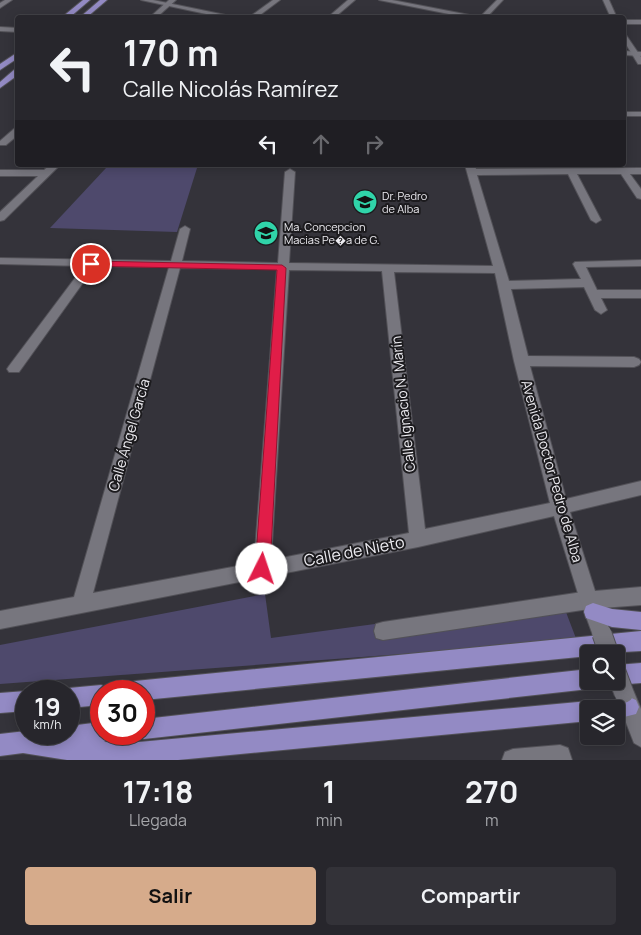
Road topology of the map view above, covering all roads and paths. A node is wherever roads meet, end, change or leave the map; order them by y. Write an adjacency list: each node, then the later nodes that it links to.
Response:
1 (10, 0): 13 (street)
2 (87, 0): 14 (main road)
3 (104, 0): 15 (main road)
4 (144, 0): 11 (street)
5 (277, 0): 18 (street)
6 (352, 0): 19 (street)
7 (382, 0): 12 (street)
8 (412, 0): 12 (street)
9 (500, 0): 21 (street)
10 (606, 0): 22 (street)
11 (170, 2): 16 (street); 17 (street)
12 (406, 4): 20 (street)
13 (0, 6)
14 (68, 15)
15 (86, 15)
16 (155, 15)
17 (224, 15)
18 (255, 15)
19 (334, 15)
20 (466, 15)
21 (485, 15)
22 (613, 15)
23 (626, 22): 24 (street)
24 (641, 22)
25 (0, 29): 26 (street)
26 (15, 30)
27 (626, 38): 29 (street)
28 (626, 53): 29 (street)
29 (639, 53): 31 (street)
30 (15, 56): 32 (main road)
31 (641, 62)
32 (0, 68)
33 (15, 74): 34 (main road)
34 (0, 86)
35 (626, 114): 36 (street)
36 (641, 114)
37 (15, 132): 38 (street)
38 (1, 142): 39 (street)
39 (15, 143)
40 (53, 167): 46 (street)
41 (471, 168): 47 (street); 58 (street, Avenida Doctor Pedro de Alba)
42 (290, 172): 56 (street)
43 (624, 172): 44 (street); 47 (street); 48 (street)
44 (641, 172)
45 (0, 173): 46 (street)
46 (46, 173): 49 (street)
47 (572, 173): 50 (street)
48 (641, 196)
49 (0, 218)
50 (596, 220)
51 (185, 229): 55 (street, Calle Ángel García)
52 (0, 262): 54 (street)
53 (641, 263): 59 (street)
54 (91, 264): 55 (street); 66 (street)
55 (176, 265): 56 (street); 72 (street, Calle Ángel García)
56 (282, 268): 57 (street); 70 (street)
57 (388, 270): 58 (street); 69 (street, Calle Ignacio N. Marín)
58 (500, 270): 60 (street, Avenida Doctor Pedro de Alba)
59 (587, 283): 60 (street); 61 (street)
60 (503, 284): 64 (street, Avenida Doctor Pedro de Alba)
61 (594, 294): 62 (street); 63 (street)
62 (641, 294)
63 (601, 310)
64 (521, 361): 65 (street); 68 (street, Avenida Doctor Pedro de Alba)
65 (634, 362)
66 (14, 369)
67 (641, 488): 68 (street, Calle de Nieto)
68 (560, 508): 69 (street, Calle de Nieto); 73 (street, Avenida Doctor Pedro de Alba)
69 (418, 539): 70 (street, Calle de Nieto)
70 (262, 569): 72 (street, Calle de Nieto)
71 (641, 596): 73 (street)
72 (82, 604): 74 (street, Calle de Nieto)
73 (591, 606): 75 (main road); 76 (street); 78 (street, Avenida Doctor Pedro de Alba, bridge)
74 (0, 620)
75 (641, 621)
76 (383, 631)
77 (641, 641): 81 (main road)
78 (606, 645)
79 (641, 673): 82 (main road)
80 (580, 680): 86 (main road)
81 (155, 689)
82 (623, 694): 87 (street)
83 (15, 702): 84 (main road)
84 (0, 703)
85 (580, 712): 90 (main road)
86 (155, 727)
87 (641, 736)
88 (15, 743): 89 (main road)
89 (0, 744)
90 (41, 745)
91 (560, 758): 92 (street)
92 (513, 760)

